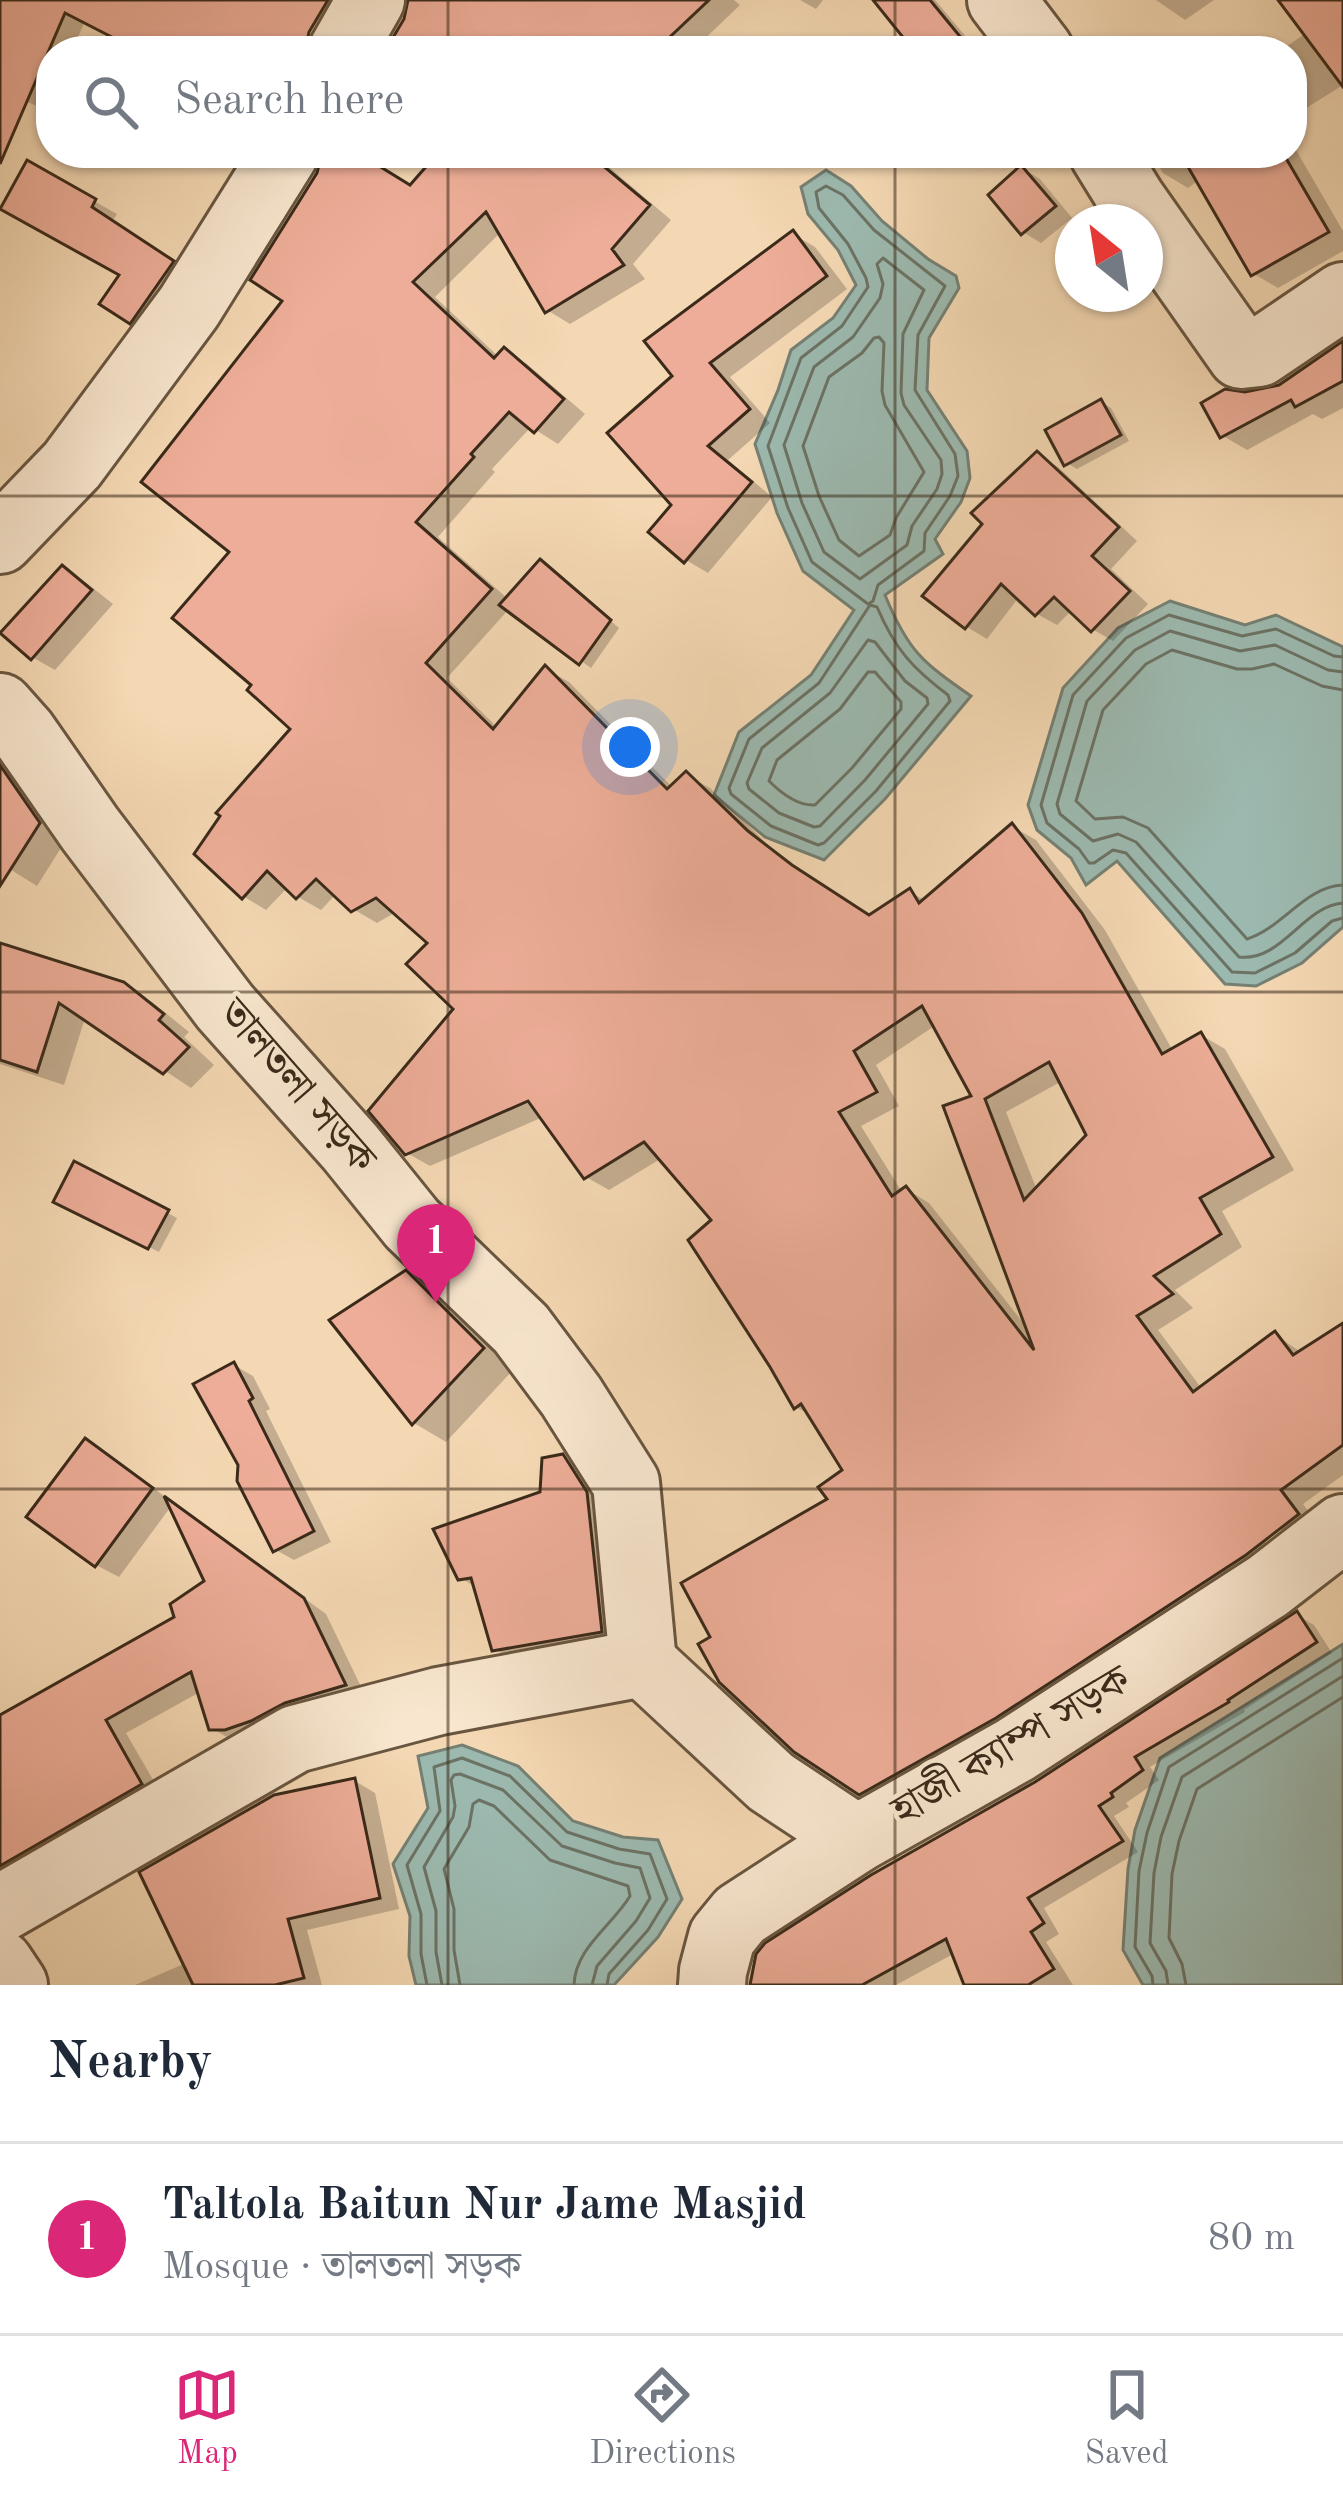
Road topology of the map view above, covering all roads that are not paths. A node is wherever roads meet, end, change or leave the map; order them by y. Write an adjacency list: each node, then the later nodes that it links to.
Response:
1 (370, 0): 3 (street)
2 (1001, 0): 4 (street)
3 (350, 36)
4 (1031, 36)
5 (276, 168): 8 (street)
6 (1112, 168): 7 (street)
7 (1343, 296)
8 (0, 540)
9 (0, 707): 11 (street, তালতলা সড়ক)
10 (1343, 1528): 12 (street, হাজী ক্যাম্প সড়ক)
11 (644, 1663): 12 (street); 13 (street)
12 (856, 1839): 16 (street, হাজী ক্যাম্প সড়ক)
13 (0, 1910)
14 (0, 1964): 15 (street)
15 (14, 1985)
16 (712, 1985)

